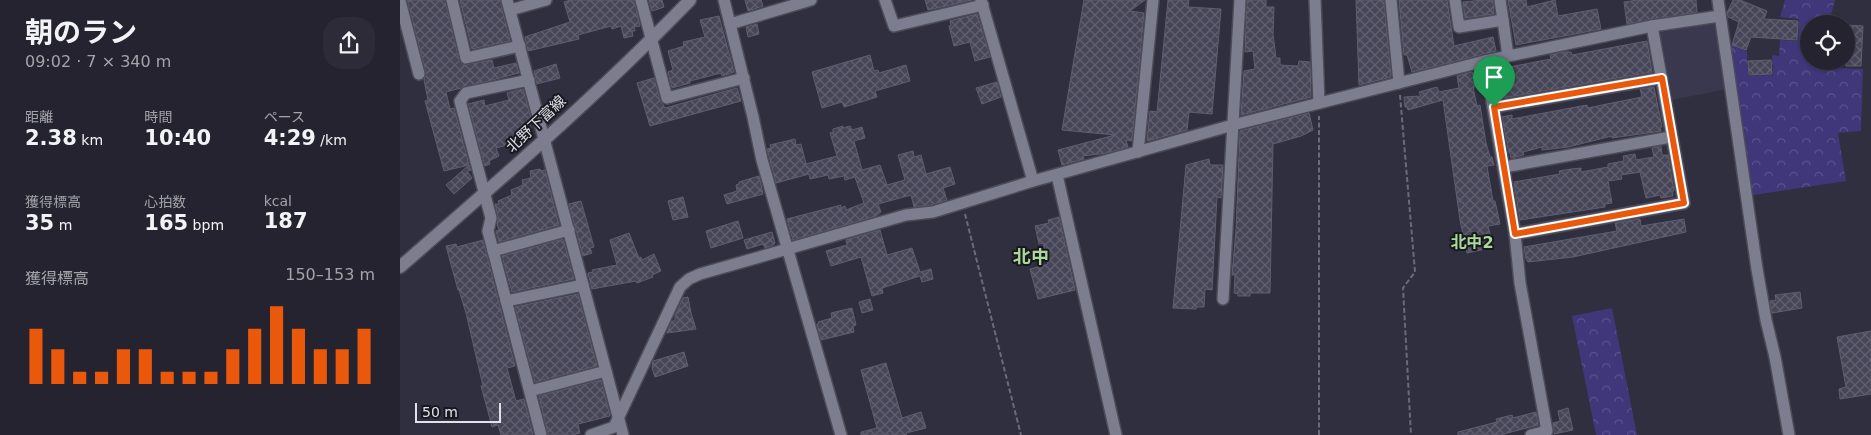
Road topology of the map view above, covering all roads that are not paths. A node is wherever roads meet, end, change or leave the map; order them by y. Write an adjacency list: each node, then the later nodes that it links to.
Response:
1 (452, 0): 23 (street)
2 (546, 0): 17 (street)
3 (641, 0): 22 (street)
4 (690, 0): 22 (street, 北野下富線)
5 (724, 0): 20 (street)
6 (811, 0): 20 (street)
7 (1153, 0): 36 (street)
8 (1240, 0): 33 (street)
9 (1315, 0): 31 (street)
10 (1391, 0): 30 (street)
11 (1455, 0): 19 (street)
12 (1500, 0): 19 (street)
13 (1718, 0): 18 (street)
14 (400, 1): 26 (street)
15 (887, 1): 16 (street)
16 (982, 2): 39 (street)
17 (509, 5): 23 (street)
18 (1720, 16): 21 (street); 58 (street)
19 (1503, 20): 24 (street)
20 (730, 24): 27 (street)
21 (1652, 26): 24 (street); 28 (street)
22 (651, 39): 27 (street); 35 (street, 北野下富線)
23 (520, 46): 29 (street)
24 (1508, 56): 25 (street)
25 (1486, 61): 30 (street); 32 (street)
26 (419, 74)
27 (744, 78): 43 (street)
28 (1662, 78): 32 (street); 34 (street)
29 (529, 80): 35 (street); 40 (street)
30 (1399, 83): 31 (street)
31 (1319, 103): 33 (street)
32 (1494, 107): 37 (street)
33 (1233, 125): 36 (street); 47 (street)
34 (1671, 137): 37 (street); 42 (street)
35 (545, 139): 40 (street, 北野下富線); 41 (street)
36 (1138, 152): 38 (street)
37 (1504, 167): 42 (street)
38 (1056, 175): 39 (street); 56 (street)
39 (1033, 181): 43 (street)
40 (485, 193): 44 (street); 45 (street, 北野下富線)
41 (568, 230): 44 (street); 46 (street)
42 (1515, 234): 57 (street)
43 (787, 248): 51 (street); 55 (street)
44 (493, 251): 48 (street)
45 (400, 267)
46 (583, 285): 48 (street); 49 (street)
47 (1223, 299)
48 (506, 301): 50 (street)
49 (606, 371): 50 (street); 51 (street)
50 (530, 391): 52 (street)
51 (619, 419): 53 (street); 54 (street)
52 (541, 435)
53 (591, 435)
54 (623, 435)
55 (841, 435)
56 (1116, 435)
57 (1531, 435)
58 (1789, 435)

